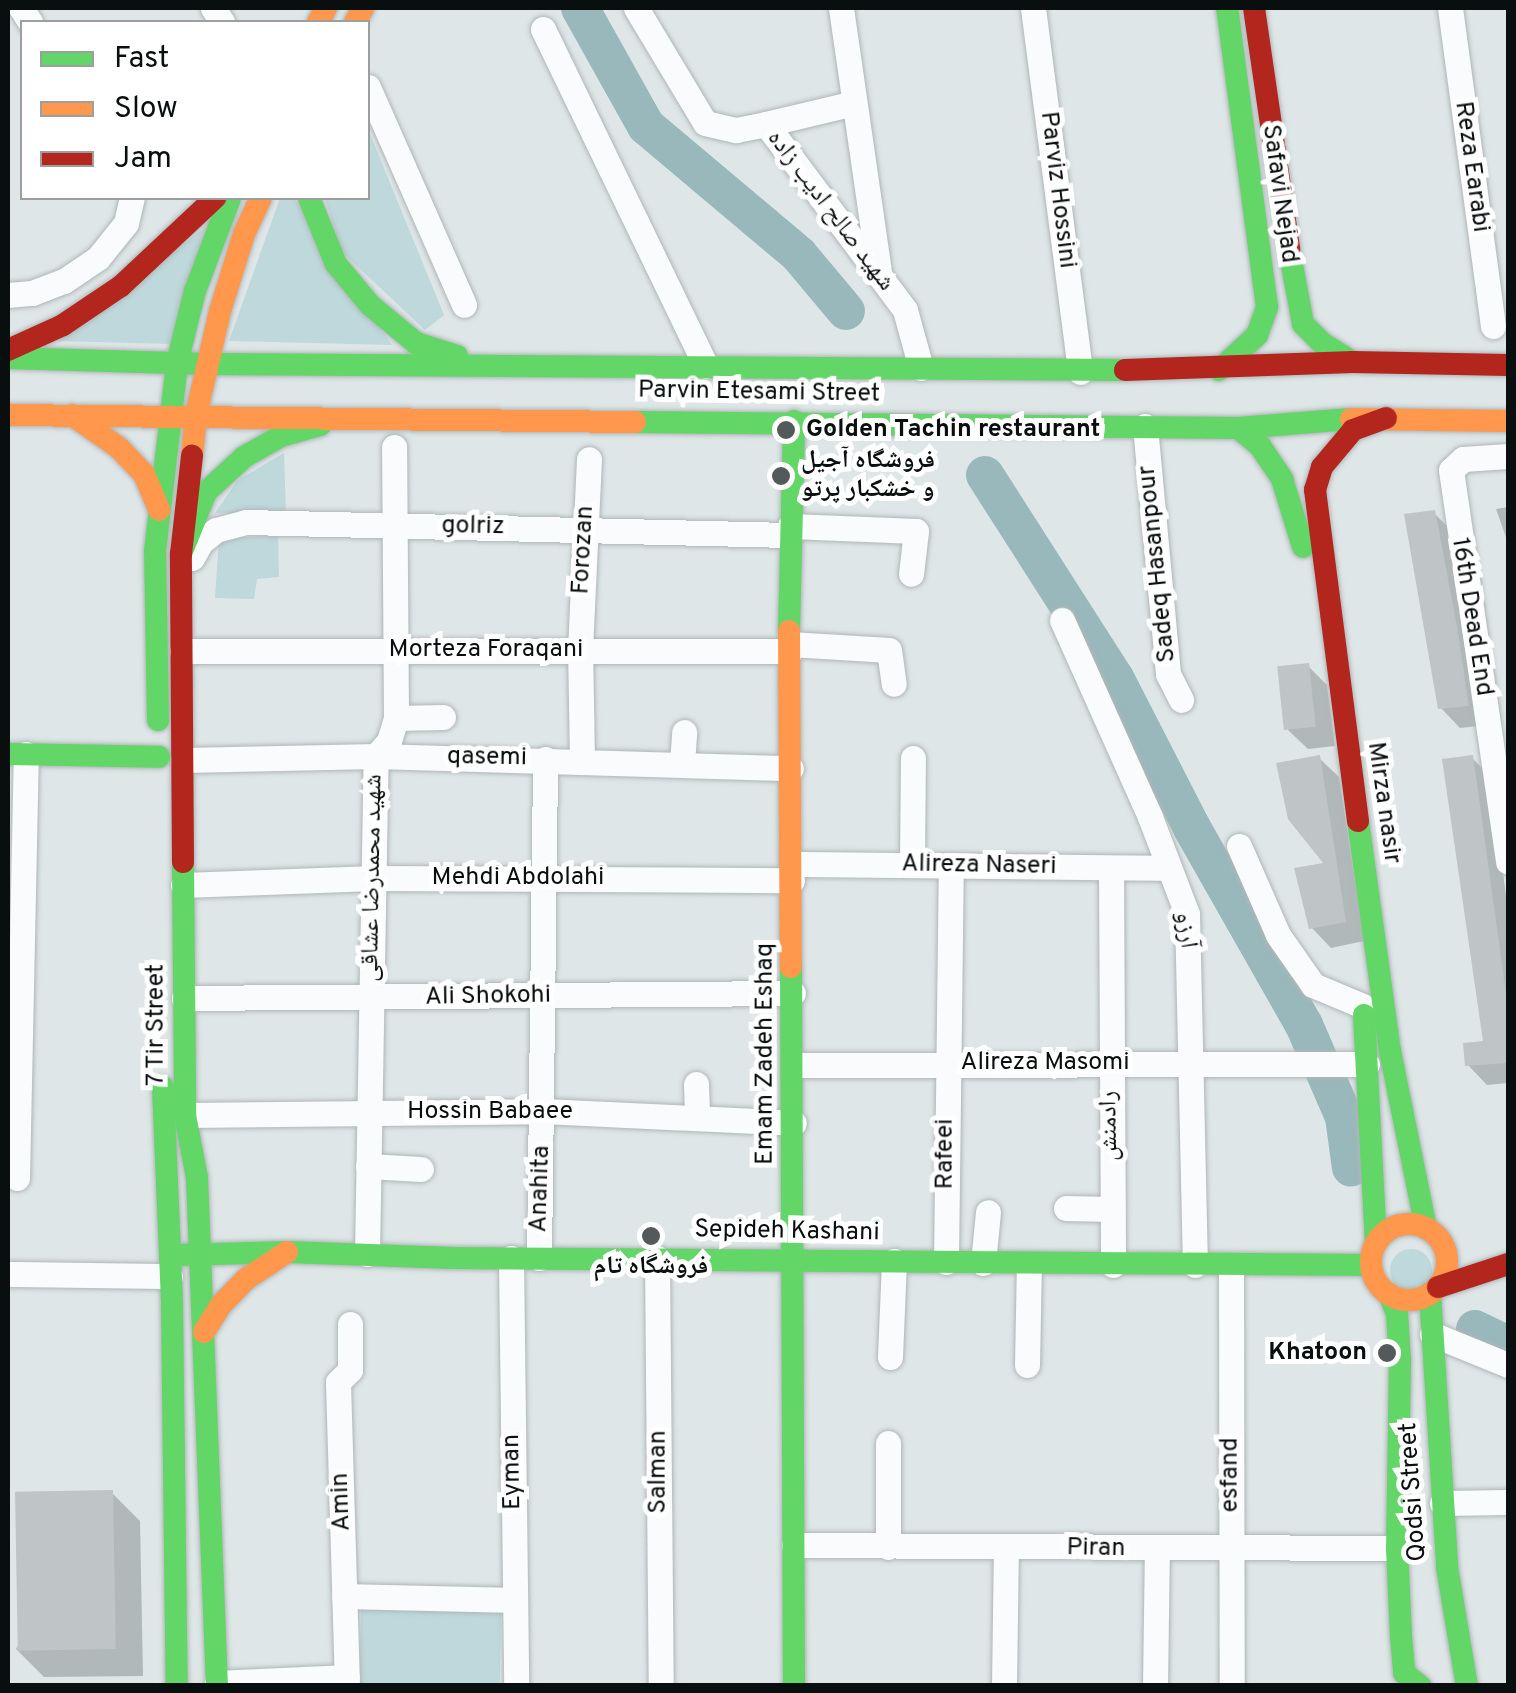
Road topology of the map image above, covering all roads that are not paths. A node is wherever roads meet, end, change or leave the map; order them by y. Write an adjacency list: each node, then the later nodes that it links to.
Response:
1 (636, 8): 10 (street, شهید صالح ادیب زاده)
2 (841, 8): 9 (street)
3 (1033, 8): 31 (street, Parviz Hossini)
4 (1227, 8): 19 (street, Safavi Nejad)
5 (1254, 8): 20 (street, Safavi Nejad)
6 (1450, 8): 21 (street, Reza Earabi)
7 (543, 29): 28 (street)
8 (370, 92): 18 (street)
9 (854, 103): 10 (street); 16 (street)
10 (766, 124): 16 (street, شهید صالح ادیب زاده)
11 (132, 200): 17 (street)
12 (260, 200): 15 (street, 7 Tir Street)
13 (310, 200): 26 (street)
14 (223, 201): 15 (street); 22 (street); 24 (street, 7 Tir Street)
15 (250, 222): 25 (street, 7 Tir Street)
16 (880, 276): 29 (street, شهید صالح ادیب زاده)
17 (8, 295)
18 (464, 305)
19 (1267, 307): 20 (street); 30 (street)
20 (1298, 307): 23 (street, Safavi Nejad)
21 (1492, 326)
22 (8, 354): 24 (street, Parvin Etesami Street)
23 (1354, 362): 27 (street, Parvin Etesami Street); 30 (street, Parvin Etesami Street)
24 (177, 363): 25 (street, Parvin Etesami Street); 35 (street, 7 Tir Street)
25 (207, 364): 26 (street, Parvin Etesami Street); 34 (street, 7 Tir Street)
26 (480, 364): 28 (street, Parvin Etesami Street)
27 (1508, 365)
28 (706, 366): 29 (street, Parvin Etesami Street)
29 (921, 368): 31 (street, Parvin Etesami Street)
30 (1219, 370): 31 (street, Parvin Etesami Street)
31 (1080, 372)
32 (8, 414): 33 (street, Parvin Etesami Street)
33 (72, 415): 35 (street, Parvin Etesami Street); 45 (street)
34 (196, 415): 35 (street, Parvin Etesami Street); 36 (street, Parvin Etesami Street); 50 (street, 7 Tir Street)
35 (170, 416): 45 (street, 7 Tir Street)
36 (352, 416): 39 (street, Parvin Etesami Street); 50 (street)
37 (1386, 418): 38 (street, Parvin Etesami Street); 41 (street, Parvin Etesami Street); 46 (street, Mirza nasir)
38 (1508, 421)
39 (794, 422): 40 (street, Parvin Etesami Street); 49 (street, Emam Zadeh Eshaq)
40 (1144, 426): 41 (street, Parvin Etesami Street); 59 (street, Sadeq Hasanpour)
41 (1238, 428): 46 (street, Mirza nasir)
42 (394, 447): 47 (street, شهید محمدرضا عشاقی)
43 (1508, 456): 72 (street, 16th Dead End)
44 (589, 459): 48 (street, Forozan)
45 (159, 510): 51 (street, 7 Tir Street)
46 (1307, 525): 85 (street, Mirza nasir); 86 (street, Mirza nasir)
47 (394, 526): 48 (street, golriz); 50 (street, golriz); 55 (street, شهید محمدرضا عشاقی)
48 (585, 529): 49 (street, golriz); 56 (street, Forozan)
49 (789, 531): 52 (street, golriz); 54 (street, Emam Zadeh Eshaq)
50 (181, 565): 51 (street); 57 (street, 7 Tir Street)
51 (156, 570): 65 (street, 7 Tir Street)
52 (911, 574)
53 (1062, 620): 76 (street, آرزو)
54 (790, 647): 56 (street, Morteza Foraqani); 58 (street, Morteza Foraqani); 70 (street, Emam Zadeh Eshaq)
55 (395, 650): 56 (street, Morteza Foraqani); 57 (street, Morteza Foraqani); 61 (street, شهید محمدرضا عشاقی)
56 (580, 650): 68 (street, Forozan)
57 (182, 651): 65 (street, 7 Tir Street)
58 (894, 684)
59 (1181, 700)
60 (442, 717): 61 (street)
61 (396, 718): 64 (street, شهید محمدرضا عشاقی)
62 (684, 732): 69 (street)
63 (17, 754): 65 (street); 99 (street)
64 (376, 756): 65 (street, qasemi); 67 (street, qasemi); 78 (street, شهید محمدرضا عشاقی)
65 (171, 758): 80 (street, 7 Tir Street); 120 (street, 7 Tir Street)
66 (914, 758): 73 (street)
67 (545, 759): 68 (street, qasemi); 79 (street, Anahita)
68 (582, 760): 69 (street, qasemi)
69 (682, 764): 70 (street, qasemi)
70 (791, 768): 77 (street, Emam Zadeh Eshaq)
71 (1239, 846): 85 (street)
72 (1508, 862)
73 (912, 866): 74 (street, Alireza Naseri); 77 (street, Alireza Naseri)
74 (951, 866): 75 (street, Alireza Naseri); 88 (street, Rafeei)
75 (1110, 868): 76 (street, Alireza Naseri); 87 (street, رادمنش)
76 (1166, 868): 89 (street, آرزو)
77 (792, 872): 79 (street, Mehdi Abdolahi); 81 (street, Emam Zadeh Eshaq)
78 (374, 878): 79 (street, Mehdi Abdolahi); 80 (street, Mehdi Abdolahi); 84 (street, شهید محمدرضا عشاقی)
79 (544, 878): 82 (street, Anahita)
80 (183, 885): 83 (street, 7 Tir Street)
81 (793, 992): 82 (street, Ali Shokohi); 90 (street, Emam Zadeh Eshaq)
82 (543, 996): 84 (street, Ali Shokohi); 93 (street, Anahita)
83 (184, 998): 84 (street, Ali Shokohi); 94 (street, 7 Tir Street)
84 (371, 999): 92 (street, شهید محمدرضا عشاقی)
85 (1364, 1006): 86 (street, Mirza nasir)
86 (1374, 1052): 89 (street, Alireza Masomi); 103 (street, Mirza nasir); 107 (street, Mirza nasir)
87 (1110, 1062): 88 (street, Alireza Masomi); 89 (street, Alireza Masomi); 101 (street, رادمنش)
88 (945, 1063): 90 (street, Alireza Masomi); 113 (street, Rafeei)
89 (1190, 1063): 117 (street, آرزو)
90 (794, 1065): 96 (street, Emam Zadeh Eshaq)
91 (696, 1084): 95 (street)
92 (368, 1111): 93 (street, Hossin Babaee); 94 (street, Hossin Babaee); 97 (street, شهید محمدرضا عشاقی)
93 (543, 1111): 95 (street, Hossin Babaee); 109 (street, Anahita)
94 (185, 1115): 105 (street, 7 Tir Street)
95 (697, 1118): 96 (street, Hossin Babaee)
96 (794, 1123): 111 (street, Emam Zadeh Eshaq)
97 (368, 1166): 98 (street); 106 (street, شهید محمدرضا عشاقی)
98 (421, 1169)
99 (18, 1178)
100 (1066, 1208): 101 (street)
101 (1112, 1208): 116 (street, رادمنش)
102 (988, 1212): 114 (street)
103 (1434, 1235): 107 (street); 119 (street); 122 (street)
104 (287, 1252): 105 (street, Sepideh Kashani); 106 (street, Sepideh Kashani); 125 (street)
105 (202, 1254): 120 (street, Sepideh Kashani); 125 (street, 7 Tir Street)
106 (367, 1254): 108 (street, Sepideh Kashani)
107 (1373, 1254): 118 (street, Sepideh Kashani); 123 (street)
108 (511, 1258): 109 (street, Sepideh Kashani); 140 (street, Eyman)
109 (539, 1258): 110 (street, Sepideh Kashani)
110 (658, 1258): 111 (street, Sepideh Kashani); 146 (street, Salman)
111 (795, 1259): 112 (street, Sepideh Kashani); 133 (street, Emam Zadeh Eshaq)
112 (894, 1261): 113 (street, Sepideh Kashani); 127 (street)
113 (946, 1262): 114 (street, Sepideh Kashani)
114 (983, 1263): 115 (street, Sepideh Kashani)
115 (1029, 1264): 116 (street, Sepideh Kashani); 129 (street)
116 (1113, 1265): 117 (street, Sepideh Kashani)
117 (1195, 1265): 118 (street, Sepideh Kashani)
118 (1231, 1265): 138 (street, esfand)
119 (1500, 1265): 122 (street)
120 (170, 1266): 121 (street); 144 (street, 7 Tir Street)
121 (8, 1274)
122 (1434, 1290): 123 (street); 126 (street, Qodsi Street)
123 (1389, 1294): 136 (street, Qodsi Street)
124 (350, 1324): 139 (street, Amin)
125 (204, 1332): 143 (street, 7 Tir Street)
126 (1432, 1334): 128 (street); 132 (street, Qodsi Street)
127 (890, 1357)
128 (1508, 1365)
129 (1027, 1366)
130 (888, 1443): 134 (street)
131 (1508, 1502): 132 (street)
132 (1442, 1503): 151 (street, Qodsi Street)
133 (794, 1545): 134 (street, Piran); 147 (street, Emam Zadeh Eshaq)
134 (888, 1547): 135 (street, Piran)
135 (1006, 1548): 137 (street, Piran); 148 (street)
136 (1397, 1548): 138 (street, Piran); 142 (street, Qodsi Street)
137 (1157, 1549): 138 (street, Piran); 149 (street)
138 (1230, 1550): 150 (street, esfand)
139 (344, 1596): 140 (street); 141 (street, Amin)
140 (514, 1600): 145 (street, Eyman)
141 (347, 1681): 143 (street)
142 (1410, 1681)
143 (216, 1684)
144 (177, 1686)
145 (516, 1686)
146 (661, 1686)
147 (794, 1686)
148 (1004, 1686)
149 (1155, 1686)
150 (1232, 1686)
151 (1467, 1686)

